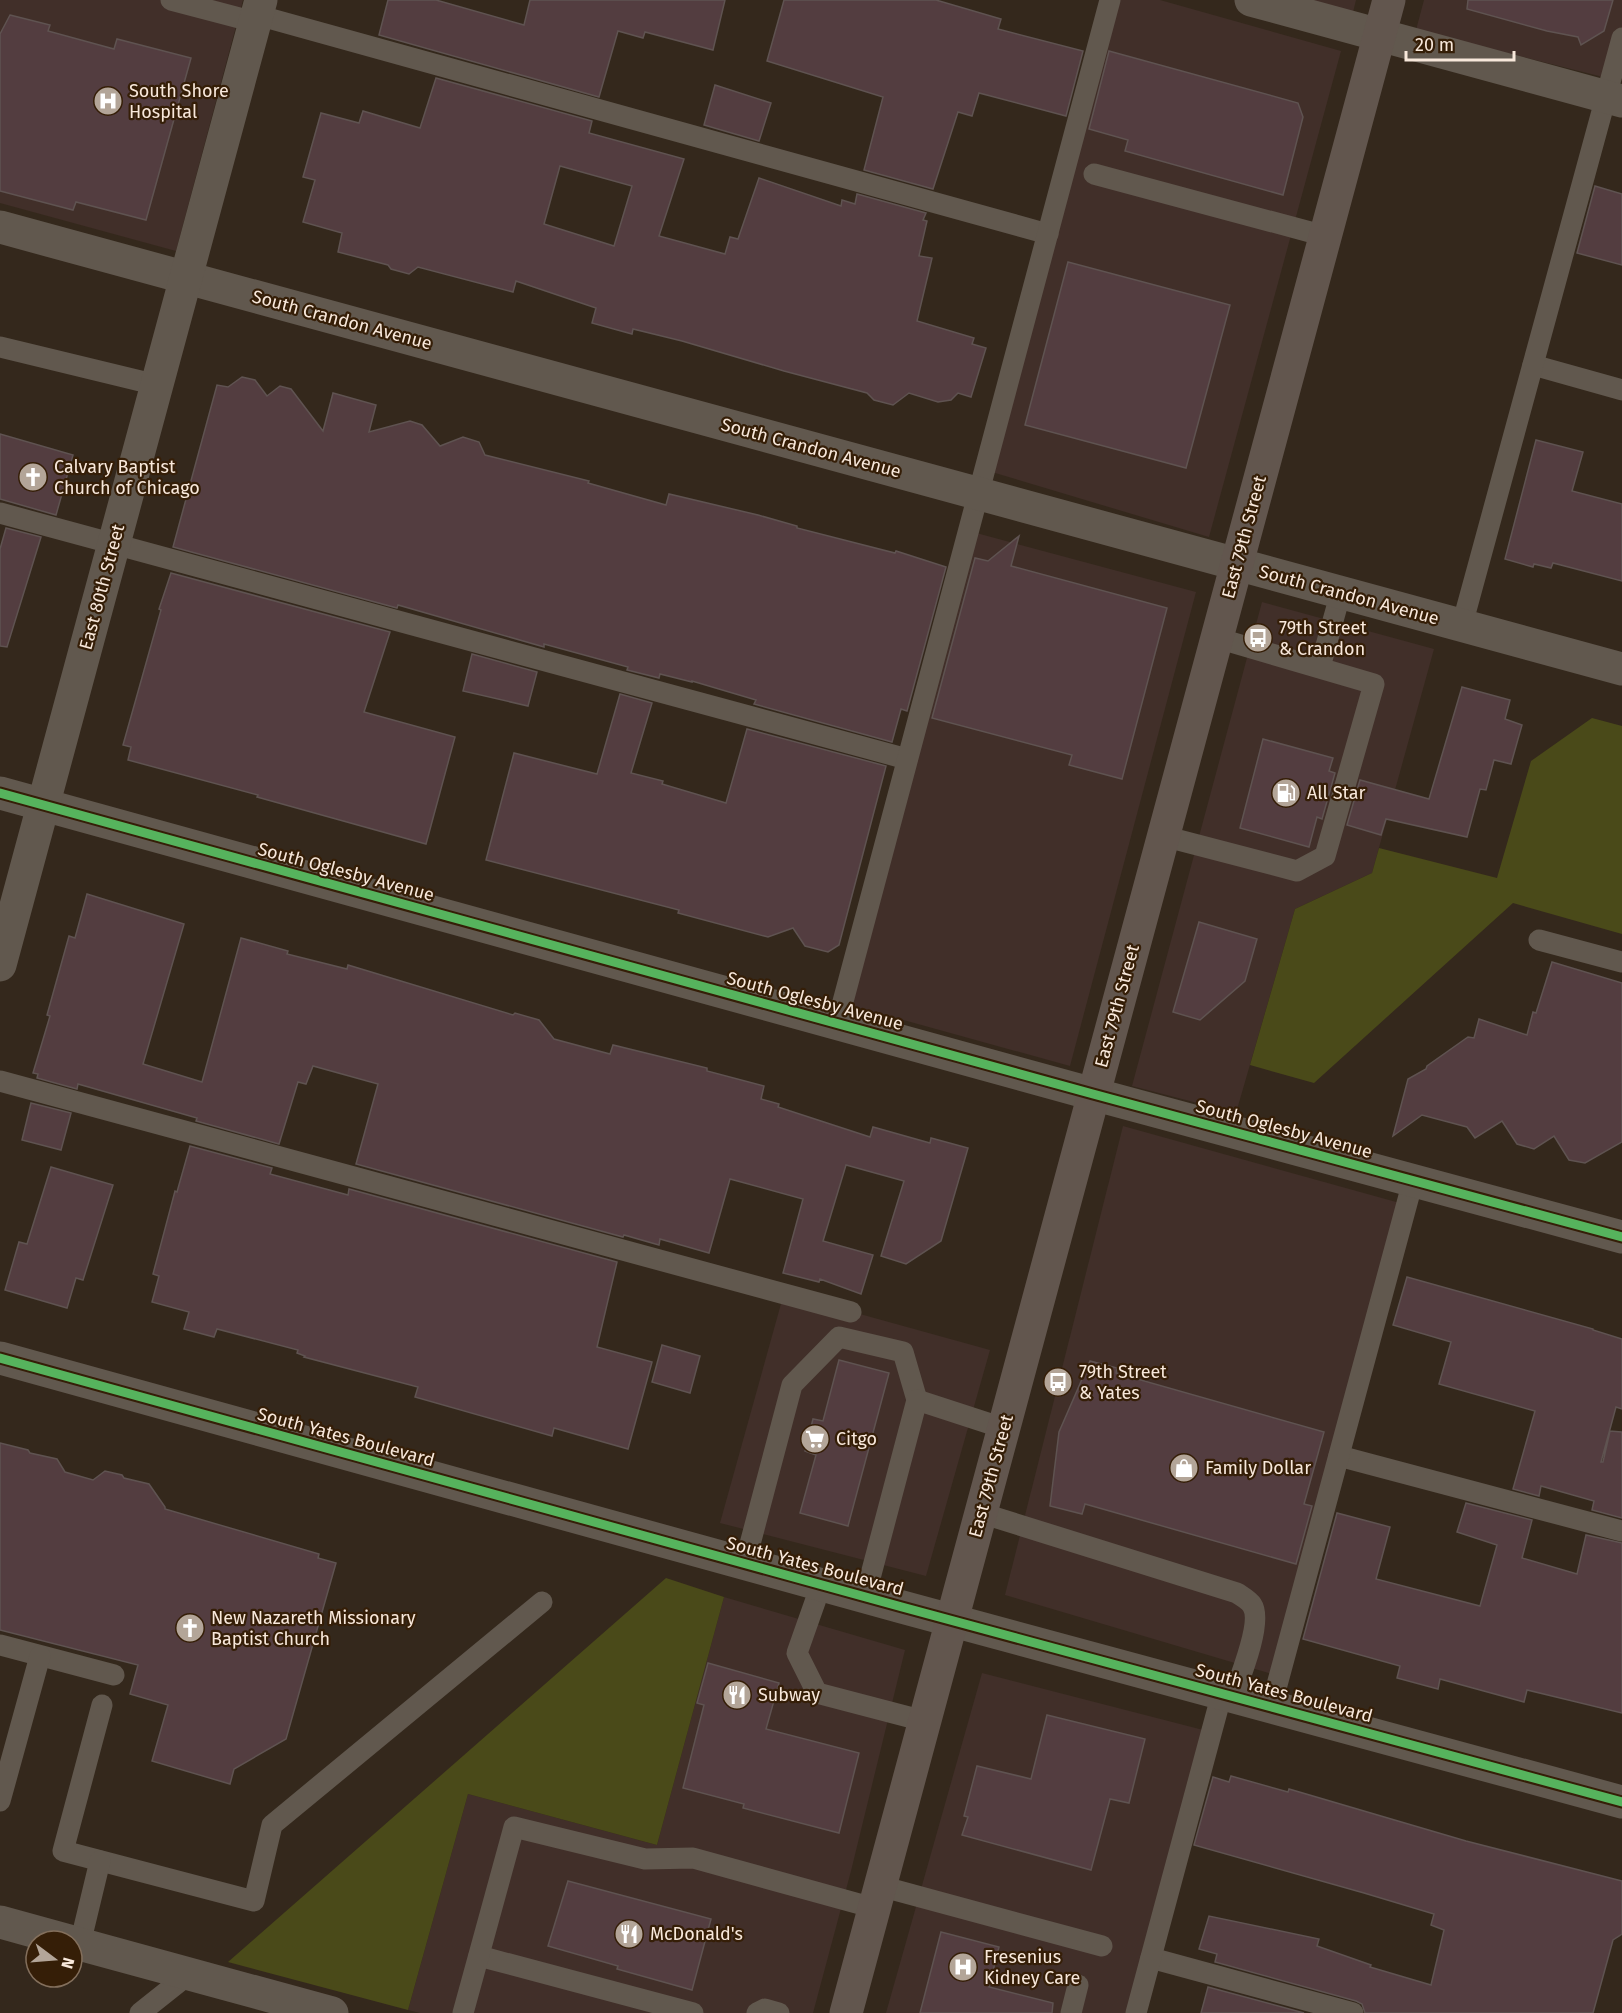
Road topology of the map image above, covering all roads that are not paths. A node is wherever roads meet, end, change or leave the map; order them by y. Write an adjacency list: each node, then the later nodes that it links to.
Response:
1 (171, 0): 5 (lane)
2 (1110, 0): 11 (lane)
3 (1251, 0): 6 (street)
4 (1389, 0): 6 (main road, East 79th Street)
5 (257, 12): 11 (lane); 13 (street, East 80th Street)
6 (1379, 35): 8 (street); 12 (main road, East 79th Street)
7 (1622, 38): 8 (lane)
8 (1614, 99): 15 (lane)
9 (1094, 174): 12 (lane)
10 (0, 227): 13 (street, South Crandon Avenue)
11 (1048, 234): 18 (lane)
12 (1325, 236): 21 (main road, East 79th Street)
13 (186, 278): 16 (street, East 80th Street); 18 (street, South Crandon Avenue)
14 (0, 346): 16 (lane)
15 (1533, 365): 17 (lane); 23 (lane)
16 (157, 385): 20 (street, East 80th Street)
17 (1622, 390)
18 (978, 494): 21 (street, South Crandon Avenue); 27 (lane)
19 (0, 513): 20 (lane)
20 (114, 544): 27 (lane); 29 (street, East 80th Street)
21 (1236, 564): 22 (street, South Crandon Avenue); 24 (main road, East 79th Street)
22 (1341, 592): 23 (street, South Crandon Avenue); 25 (lane)
23 (1462, 625): 26 (street, South Crandon Avenue)
24 (1217, 638): 25 (lane); 30 (main road, East 79th Street)
25 (1320, 668): 30 (lane)
26 (1622, 669)
27 (907, 759): 34 (lane)
28 (0, 794): 29 (street, South Oglesby Avenue)
29 (43, 806): 33 (street, East 80th Street); 34 (street, South Oglesby Avenue)
30 (1163, 837): 36 (main road, East 79th Street)
31 (1539, 940): 32 (lane)
32 (1622, 962)
33 (0, 965)
34 (837, 1024): 36 (street, South Oglesby Avenue)
35 (0, 1081): 39 (lane)
36 (1093, 1094): 37 (street, South Oglesby Avenue); 42 (main road, East 79th Street)
37 (1413, 1181): 38 (street, South Oglesby Avenue); 43 (lane)
38 (1622, 1237)
39 (851, 1312)
40 (0, 1358): 46 (street, South Yates Boulevard)
41 (917, 1400): 42 (lane); 46 (lane); 48 (lane)
42 (1003, 1428): 44 (main road, East 79th Street)
43 (1339, 1456): 45 (lane); 56 (lane)
44 (981, 1513): 50 (main road, East 79th Street); 54 (lane)
45 (1622, 1531)
46 (745, 1563): 47 (street, South Yates Boulevard)
47 (821, 1584): 48 (street, South Yates Boulevard); 57 (lane)
48 (865, 1597): 50 (street, South Yates Boulevard)
49 (542, 1602): 60 (lane)
50 (952, 1620): 54 (street, South Yates Boulevard); 57 (main road, East 79th Street)
51 (0, 1645): 52 (lane)
52 (40, 1656): 53 (lane); 58 (lane)
53 (114, 1675)
54 (1227, 1695): 56 (street, South Yates Boulevard); 68 (lane)
55 (102, 1705): 60 (lane)
56 (1271, 1707): 59 (street, South Yates Boulevard)
57 (924, 1721): 61 (main road, East 79th Street)
58 (0, 1801)
59 (1622, 1802)
60 (100, 1861): 64 (lane)
61 (877, 1897): 66 (lane); 67 (lane); 77 (main road, East 79th Street)
62 (0, 1922): 63 (street)
63 (26, 1929)
64 (77, 1929)
65 (84, 1945): 69 (street)
66 (1102, 1946)
67 (479, 1956): 73 (lane); 74 (lane)
68 (1151, 1958): 79 (lane); 80 (lane)
69 (189, 1974): 71 (lane); 72 (street)
70 (1078, 1985): 78 (lane)
71 (140, 2013)
72 (332, 2013)
73 (463, 2013)
74 (693, 2013)
75 (757, 2013): 76 (lane)
76 (779, 2013)
77 (846, 2013)
78 (1071, 2013)
79 (1136, 2013)
80 (1353, 2013)

